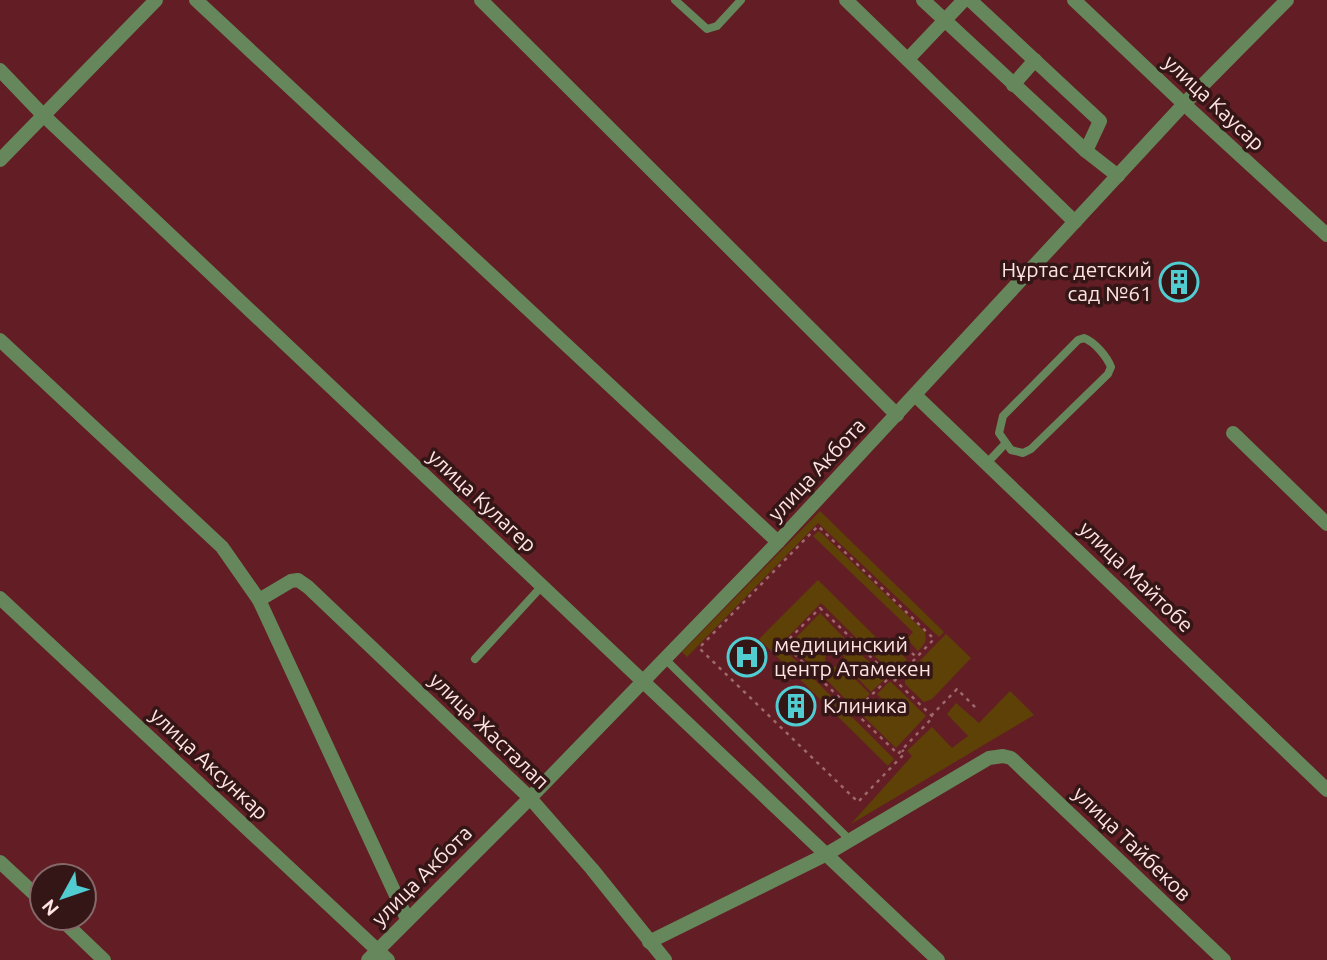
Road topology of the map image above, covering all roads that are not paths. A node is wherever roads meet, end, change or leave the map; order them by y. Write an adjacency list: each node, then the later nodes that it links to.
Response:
1 (156, 0): 19 (street)
2 (196, 0): 32 (street)
3 (481, 0): 27 (street)
4 (675, 0): 5 (lane)
5 (741, 0)
6 (846, 0): 13 (street)
7 (923, 0): 12 (street)
8 (964, 0): 12 (street)
9 (970, 0): 14 (street)
10 (1074, 0): 18 (street, улица Каусар)
11 (1287, 0): 18 (street, улица Акбота)
12 (944, 20): 13 (street); 17 (street)
13 (908, 60): 23 (street)
14 (1035, 60): 17 (street); 20 (street)
15 (0, 61): 16 (street)
16 (3, 73): 19 (street, улица Кулагер)
17 (1013, 85): 20 (street)
18 (1184, 104): 22 (street, улица Акбота); 24 (street, улица Каусар)
19 (42, 114): 21 (street); 33 (street, улица Кулагер)
20 (1086, 151): 22 (street)
21 (0, 160)
22 (1118, 176): 23 (street, улица Акбота)
23 (1075, 222): 26 (street, улица Акбота)
24 (1327, 235)
25 (0, 340): 35 (street)
26 (915, 395): 27 (street, улица Акбота); 30 (street, улица Майтобе)
27 (897, 415): 32 (street, улица Акбота)
28 (1233, 433): 31 (street)
29 (1005, 444): 29 (lane); 30 (lane)
30 (987, 463): 39 (street, улица Майтобе)
31 (1327, 524)
32 (778, 542): 37 (street, улица Акбота)
33 (542, 586): 36 (lane); 38 (street, улица Кулагер)
34 (0, 598): 48 (street, улица Аксункар)
35 (259, 600): 40 (street, улица Жасталап); 45 (street)
36 (475, 659)
37 (665, 659): 38 (street, улица Акбота); 41 (lane)
38 (644, 682): 40 (street, улица Акбота); 42 (street, улица Кулагер)
39 (1327, 790)
40 (530, 798): 45 (street, улица Акбота); 47 (street, улица Жасталап)
41 (851, 841): 42 (street); 52 (street, улица Тайбеков)
42 (825, 855): 47 (street); 51 (street, улица Кулагер)
43 (0, 862): 44 (street)
44 (28, 888)
45 (407, 919): 48 (street, улица Акбота)
46 (75, 932): 49 (street)
47 (649, 942): 50 (street, улица Жасталап)
48 (378, 957)
49 (104, 960)
50 (665, 960)
51 (938, 960)
52 (1224, 960)

